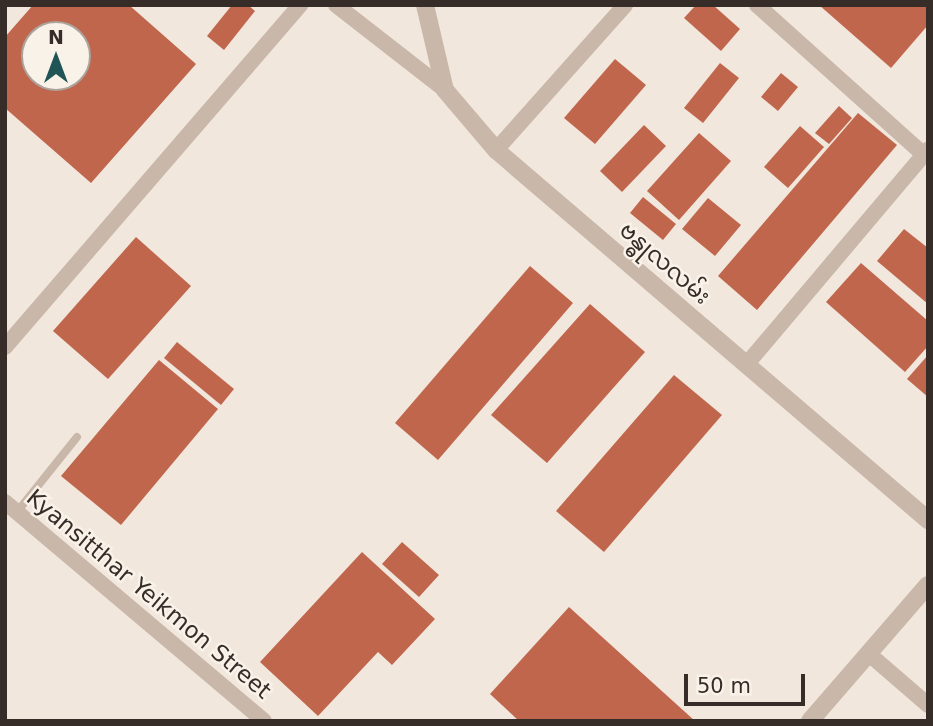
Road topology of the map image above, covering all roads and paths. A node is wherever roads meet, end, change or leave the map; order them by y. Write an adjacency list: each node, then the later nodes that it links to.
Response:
1 (300, 5): 9 (street)
2 (336, 5): 6 (street)
3 (425, 5): 6 (street, ဗန္ဓုလလမ်း)
4 (625, 5): 7 (street)
5 (757, 5): 8 (street)
6 (445, 90): 7 (street, ဗန္ဓုလလမ်း)
7 (496, 150): 10 (street, ဗန္ဓုလလမ်း)
8 (926, 153): 10 (street)
9 (5, 347)
10 (746, 365): 13 (street, ဗန္ဓုလလမ်း)
11 (77, 437): 12 (lane)
12 (11, 507): 17 (street, Kyansitthar Yeikmon Street)
13 (928, 520)
14 (928, 585): 15 (street)
15 (869, 654): 16 (street); 18 (street)
16 (928, 705)
17 (264, 721)
18 (810, 721)

